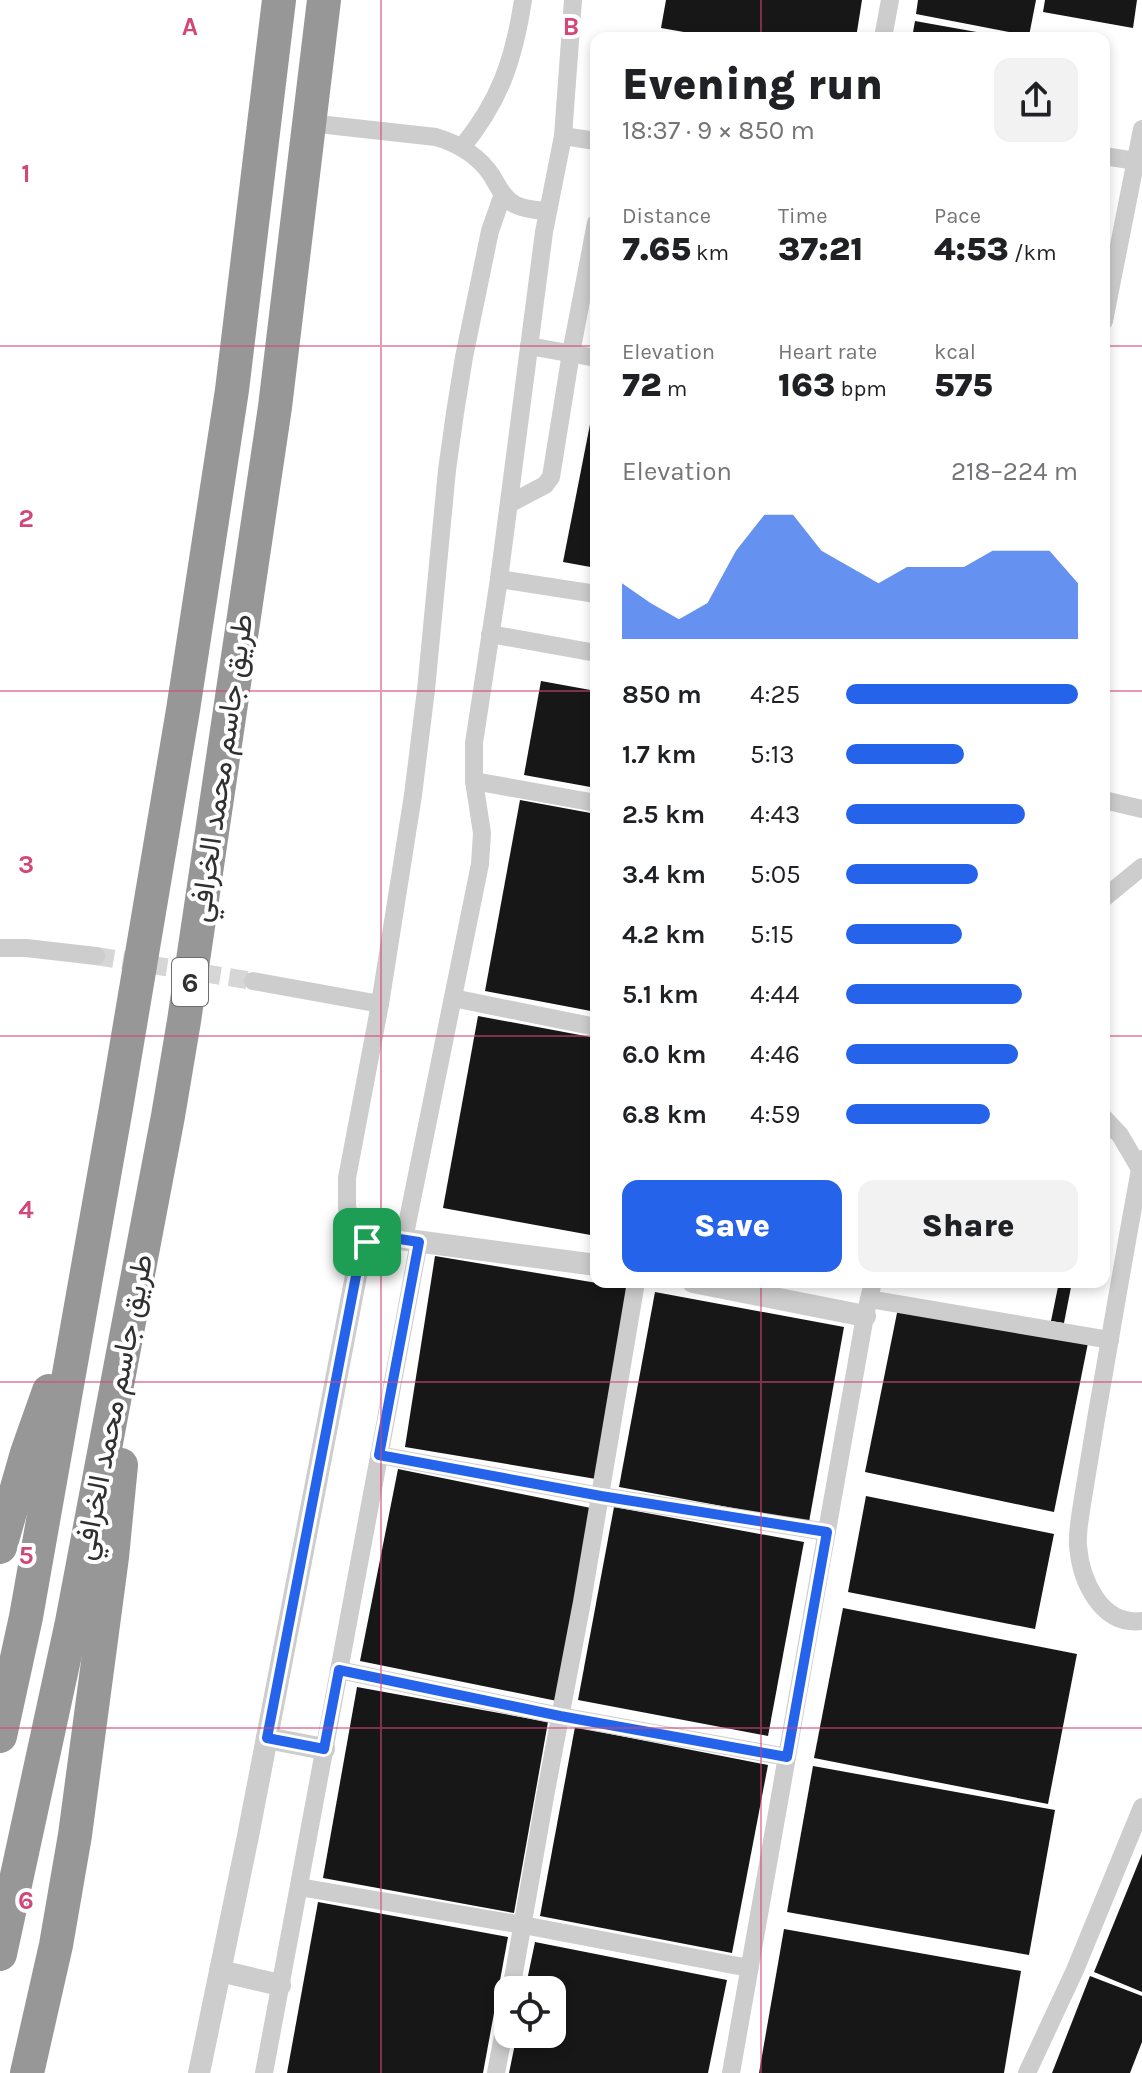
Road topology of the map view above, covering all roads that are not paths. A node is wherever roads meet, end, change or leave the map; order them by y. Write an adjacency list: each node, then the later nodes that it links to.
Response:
1 (259, 0): 8 (highway)
2 (279, 0): 8 (highway, طريق جاسم محمد الخرافي / 6)
3 (324, 0): 9 (highway, طريق جاسم محمد الخرافي / 6)
4 (523, 0): 13 (street)
5 (573, 0): 11 (street)
6 (890, 0): 7 (street)
7 (884, 32)
8 (266, 107): 48 (highway, طريق جاسم محمد الخرافي / 6)
9 (309, 123): 13 (street); 50 (highway, طريق جاسم محمد الخرافي / 6)
10 (1142, 129): 15 (street)
11 (563, 136): 12 (street); 17 (street)
12 (590, 140)
13 (462, 147): 16 (street)
14 (1110, 157): 15 (street)
15 (1136, 161): 19 (street)
16 (503, 194): 17 (street); 38 (street)
17 (547, 211): 20 (street)
18 (590, 254): 21 (street)
19 (1110, 291)
20 (529, 346): 21 (street); 23 (street)
21 (571, 353): 22 (street); 23 (street)
22 (590, 357)
23 (509, 504): 24 (street)
24 (499, 579): 25 (street); 26 (street)
25 (590, 593)
26 (490, 634): 27 (street); 28 (street)
27 (590, 652)
28 (474, 781): 30 (street); 37 (street)
29 (1110, 801): 31 (street)
30 (590, 802)
31 (1142, 809)
32 (1142, 867): 33 (street)
33 (1110, 893)
34 (0, 948): 35 (street)
35 (96, 956)
36 (253, 981): 38 (street)
37 (453, 998): 39 (street); 42 (street)
38 (380, 1004): 43 (street)
39 (590, 1026)
40 (1110, 1124): 41 (street)
41 (1141, 1164): 49 (street)
42 (412, 1241): 43 (street); 44 (street); 51 (street)
43 (367, 1242): 59 (street)
44 (590, 1264)
45 (635, 1288): 52 (street)
46 (755, 1288): 47 (street)
47 (869, 1299): 49 (street); 53 (street)
48 (81, 1300): 54 (highway); 58 (highway, طريق جاسم محمد الخرافي / 6)
49 (1110, 1340): 55 (street)
50 (122, 1357): 65 (highway, طريق جاسم محمد الخرافي / 6); 71 (highway)
51 (379, 1455): 52 (street); 56 (street)
52 (601, 1496): 53 (street); 57 (street)
53 (827, 1532): 61 (street)
54 (0, 1547)
55 (1142, 1621)
56 (339, 1670): 57 (street); 60 (street)
57 (560, 1716): 61 (street); 64 (street)
58 (0, 1736)
59 (267, 1738): 60 (street); 67 (street)
60 (324, 1749): 63 (street)
61 (787, 1757): 66 (street)
62 (1142, 1807): 76 (street)
63 (299, 1887): 64 (street); 69 (street)
64 (523, 1925): 66 (street); 68 (street)
65 (0, 1954)
66 (749, 1968): 75 (street)
67 (220, 1971): 69 (street); 72 (street)
68 (514, 1976)
69 (280, 1985): 73 (street)
70 (501, 2048): 74 (street)
71 (27, 2073)
72 (199, 2073)
73 (264, 2073)
74 (496, 2073)
75 (731, 2073)
76 (1027, 2073)

